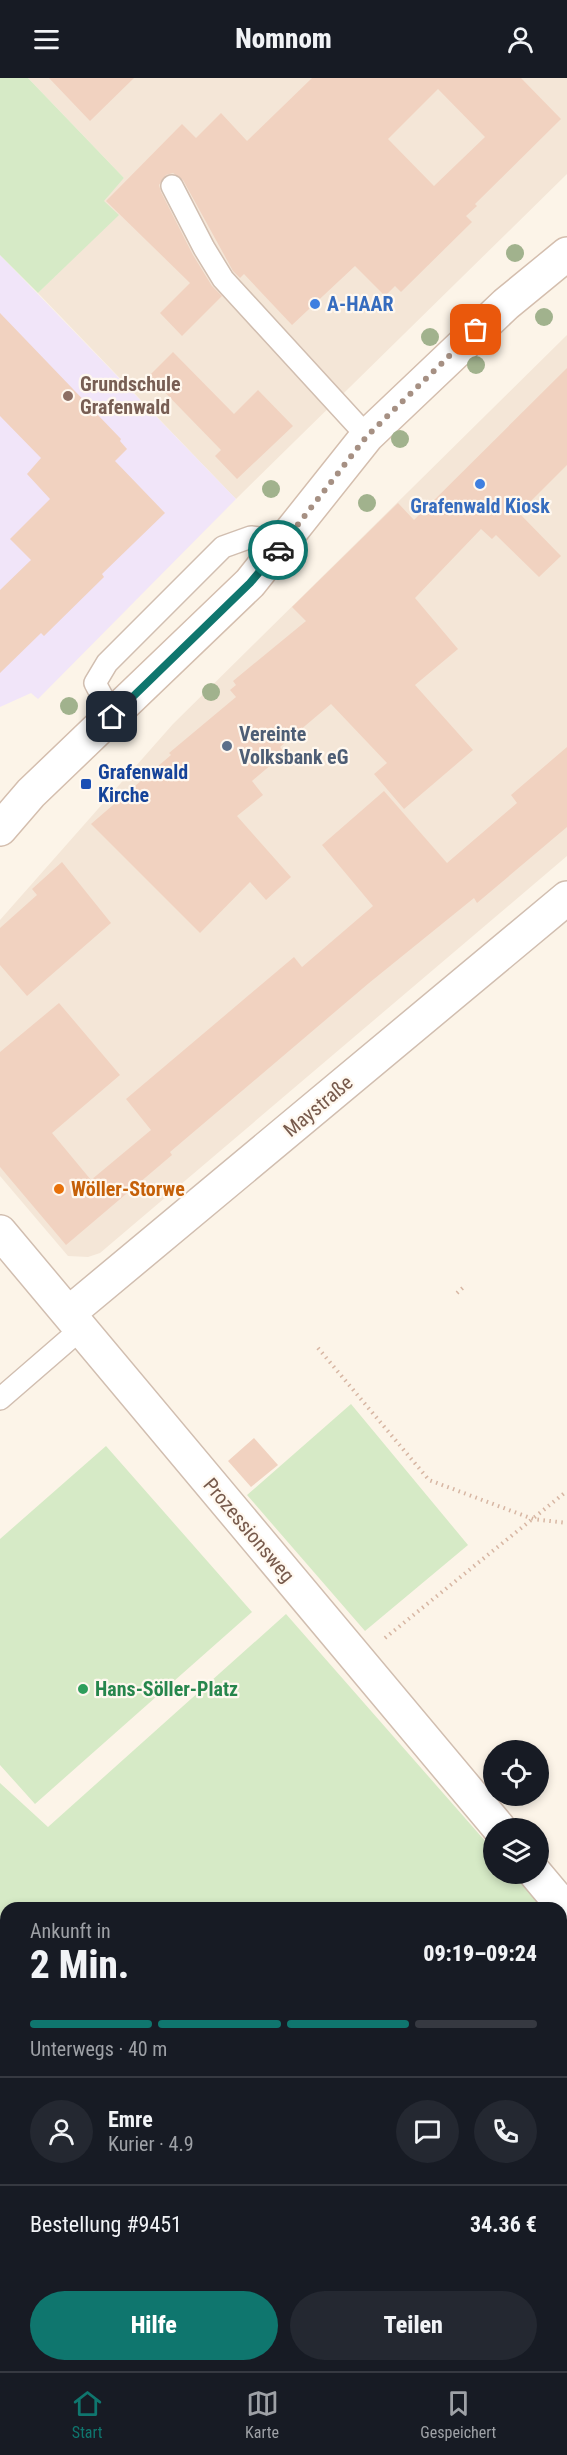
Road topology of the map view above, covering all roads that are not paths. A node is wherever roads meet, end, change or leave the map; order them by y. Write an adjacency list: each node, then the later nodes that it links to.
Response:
1 (172, 186): 3 (lane)
2 (567, 254): 3 (street)
3 (367, 436): 4 (street)
4 (285, 541): 5 (street); 5 (lane)
5 (112, 717): 6 (street)
6 (0, 829)
7 (567, 898): 9 (street, Maystraße)
8 (0, 1232): 9 (street, Prozessionsweg)
9 (76, 1321): 10 (lane); 11 (street, Prozessionsweg)
10 (0, 1399)
11 (491, 1818)
12 (544, 1884): 13 (street)
13 (559, 1902)

